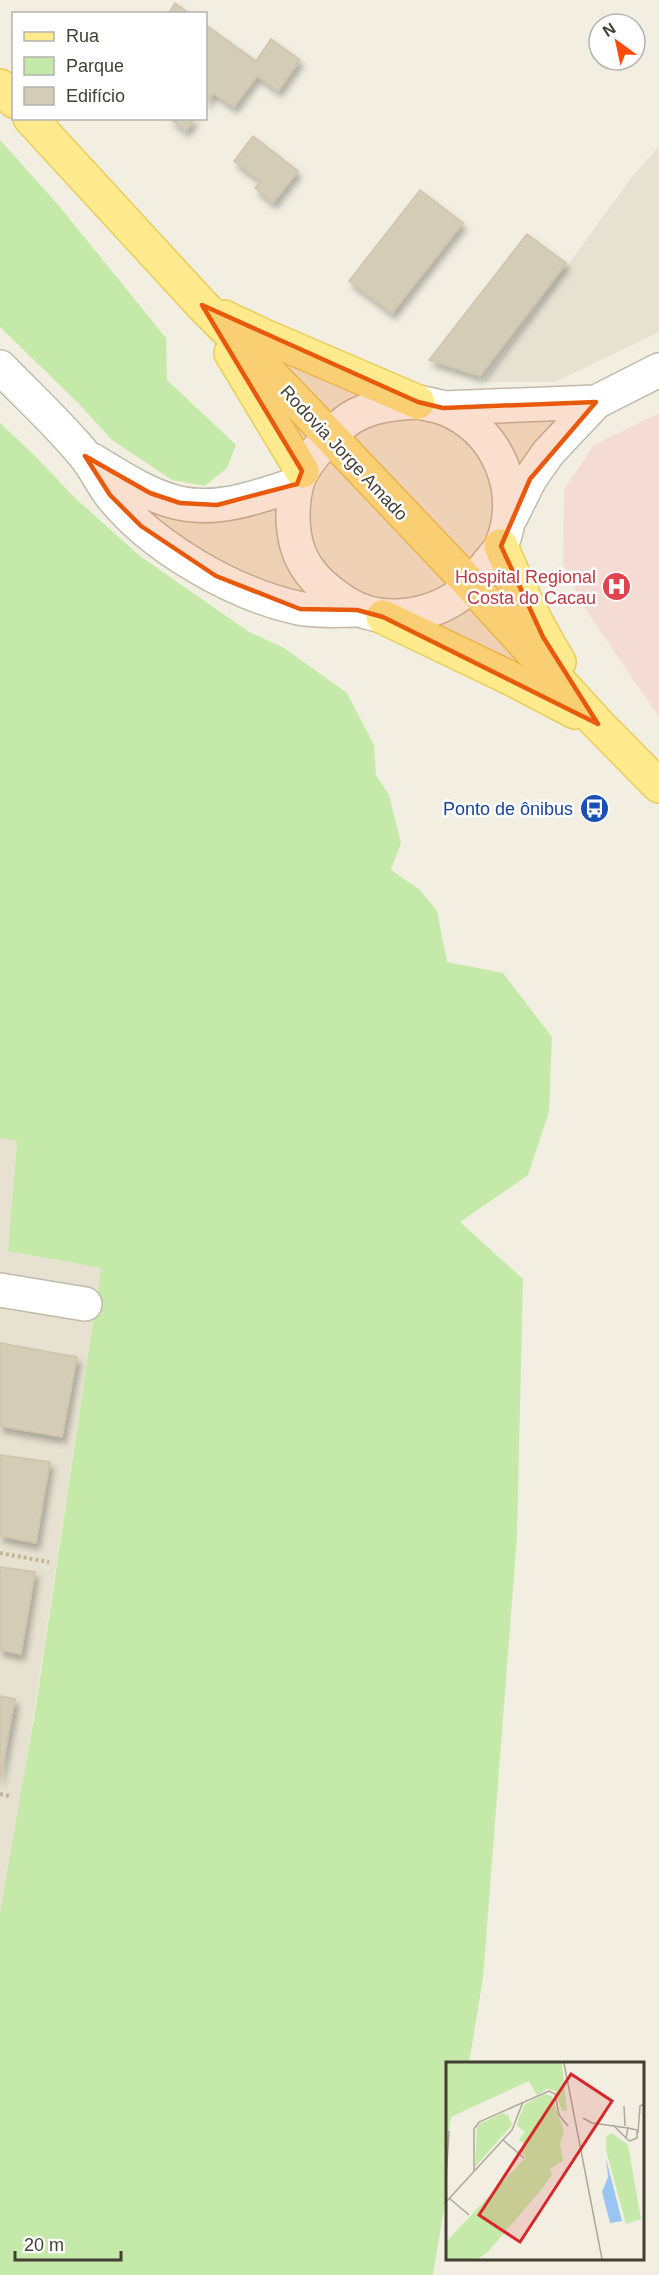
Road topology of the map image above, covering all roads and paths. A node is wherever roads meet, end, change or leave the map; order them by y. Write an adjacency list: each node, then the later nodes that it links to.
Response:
1 (0, 86): 2 (main road)
2 (12, 99)
3 (32, 120): 4 (main road, Rodovia Jorge Amado)
4 (202, 305): 8 (main road); 9 (main road, Rodovia Jorge Amado); 11 (main road)
5 (0, 367): 10 (street)
6 (659, 370): 7 (street)
7 (596, 402): 8 (street); 12 (street)
8 (430, 405): 9 (street); 12 (street)
9 (329, 438): 11 (street); 13 (main road, Rodovia Jorge Amado)
10 (85, 456): 11 (street); 14 (street)
11 (299, 478): 14 (street)
12 (505, 533): 13 (street); 15 (main road)
13 (471, 585): 14 (street); 15 (main road, Rodovia Jorge Amado)
14 (370, 613): 15 (main road)
15 (598, 724): 16 (main road, Rodovia Jorge Amado)
16 (659, 786)
17 (0, 1290): 18 (street)
18 (85, 1304)
19 (0, 1553): 20 (path)
20 (49, 1562)
21 (0, 1794): 22 (path)
22 (10, 1796)

